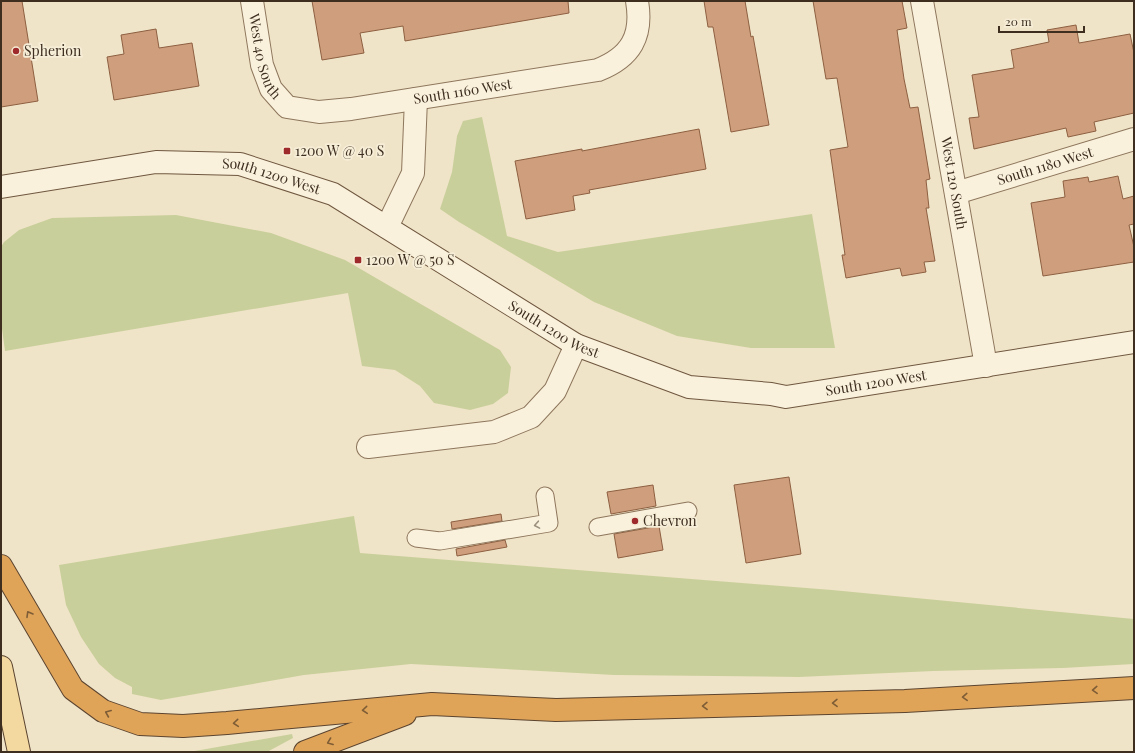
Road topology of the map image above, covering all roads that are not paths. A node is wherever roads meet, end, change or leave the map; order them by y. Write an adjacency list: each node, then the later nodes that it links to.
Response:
1 (252, 1): 5 (street, West 40 South)
2 (637, 1): 4 (street, South 1160 West)
3 (922, 1): 8 (street, West 120 South)
4 (416, 99): 5 (street, South 1160 West); 9 (street)
5 (286, 107)
6 (1134, 138): 8 (street, South 1180 West)
7 (1, 187): 9 (street, South 1200 West)
8 (956, 193): 12 (street, West 120 South)
9 (387, 227): 11 (street, South 1200 West)
10 (1134, 342): 12 (street, South 1200 West)
11 (576, 345): 12 (street, South 1200 West); 13 (street)
12 (986, 366)
13 (368, 447)
14 (545, 496): 17 (lane, one-way to 17)
15 (688, 510): 16 (lane)
16 (598, 527)
17 (416, 538)
18 (1, 566): 21 (highway, one-way to 18)
19 (1, 667): 22 (main road)
20 (1134, 688): 21 (highway, one-way to 21)
21 (432, 704): 23 (highway, one-way to 23)
22 (19, 752)
23 (305, 752)

